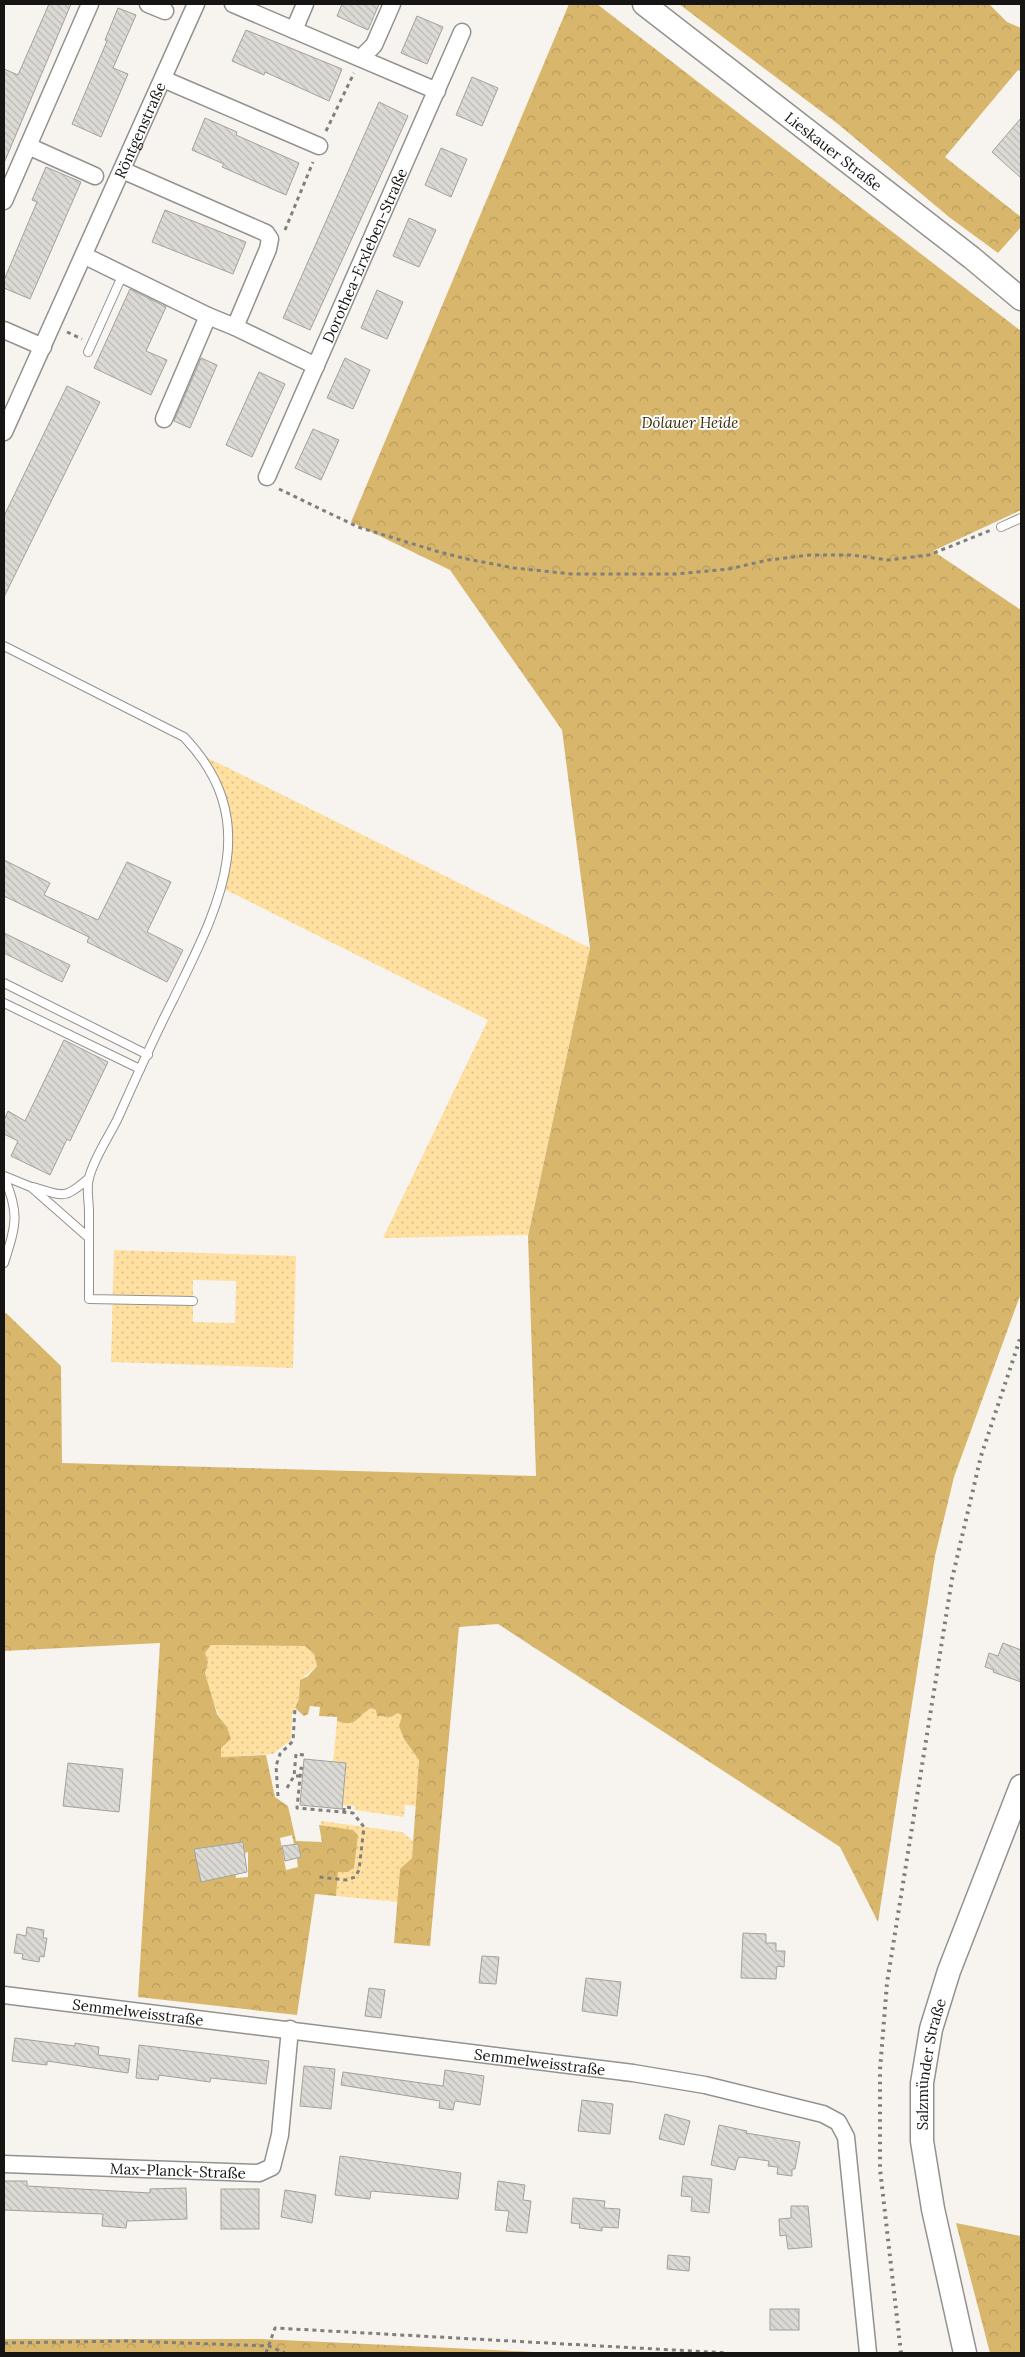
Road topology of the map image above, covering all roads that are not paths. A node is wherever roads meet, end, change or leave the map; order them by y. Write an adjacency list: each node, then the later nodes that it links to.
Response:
1 (90, 4): 14 (street)
2 (148, 4): 8 (street)
3 (196, 4): 12 (street, Röntgenstraße)
4 (233, 4): 9 (street)
5 (305, 4): 9 (street)
6 (392, 4): 11 (street)
7 (644, 4): 21 (main road, Lieskauer Straße)
8 (165, 11)
9 (294, 30): 11 (street)
10 (462, 32): 13 (street, Dorothea-Erxleben-Straße)
11 (361, 58): 13 (street)
12 (163, 79): 15 (street); 16 (street, Röntgenstraße)
13 (437, 91): 27 (street, Dorothea-Erxleben-Straße)
14 (28, 146): 17 (street); 18 (street)
15 (319, 146)
16 (122, 170): 19 (street, Röntgenstraße); 23 (street)
17 (95, 176)
18 (4, 201)
19 (85, 256): 20 (street); 25 (street, Röntgenstraße)
20 (122, 274): 22 (street); 26 (lane)
21 (1021, 299)
22 (208, 316): 23 (street); 28 (street)
23 (236, 327): 27 (street)
24 (4, 330): 25 (street)
25 (43, 347): 29 (street, Röntgenstraße)
26 (88, 352)
27 (316, 366): 30 (street, Dorothea-Erxleben-Straße)
28 (164, 419)
29 (4, 432)
30 (267, 477)
31 (1021, 518): 32 (lane)
32 (1001, 526)
33 (4, 646): 36 (lane)
34 (4, 983): 36 (lane)
35 (4, 1003): 37 (lane)
36 (148, 1055): 37 (lane)
37 (140, 1069): 39 (lane)
38 (4, 1176): 40 (lane); 42 (lane)
39 (89, 1178): 40 (lane); 41 (lane)
40 (31, 1187): 41 (lane)
41 (89, 1238): 43 (lane)
42 (4, 1263)
43 (193, 1301)
44 (1021, 1786): 49 (main road, Salzmünder Straße)
45 (4, 1995): 46 (street, Semmelweisstraße)
46 (290, 2029): 47 (street, Max-Planck-Straße); 48 (street, Semmelweisstraße)
47 (4, 2164)
48 (868, 2353)
49 (965, 2353)

